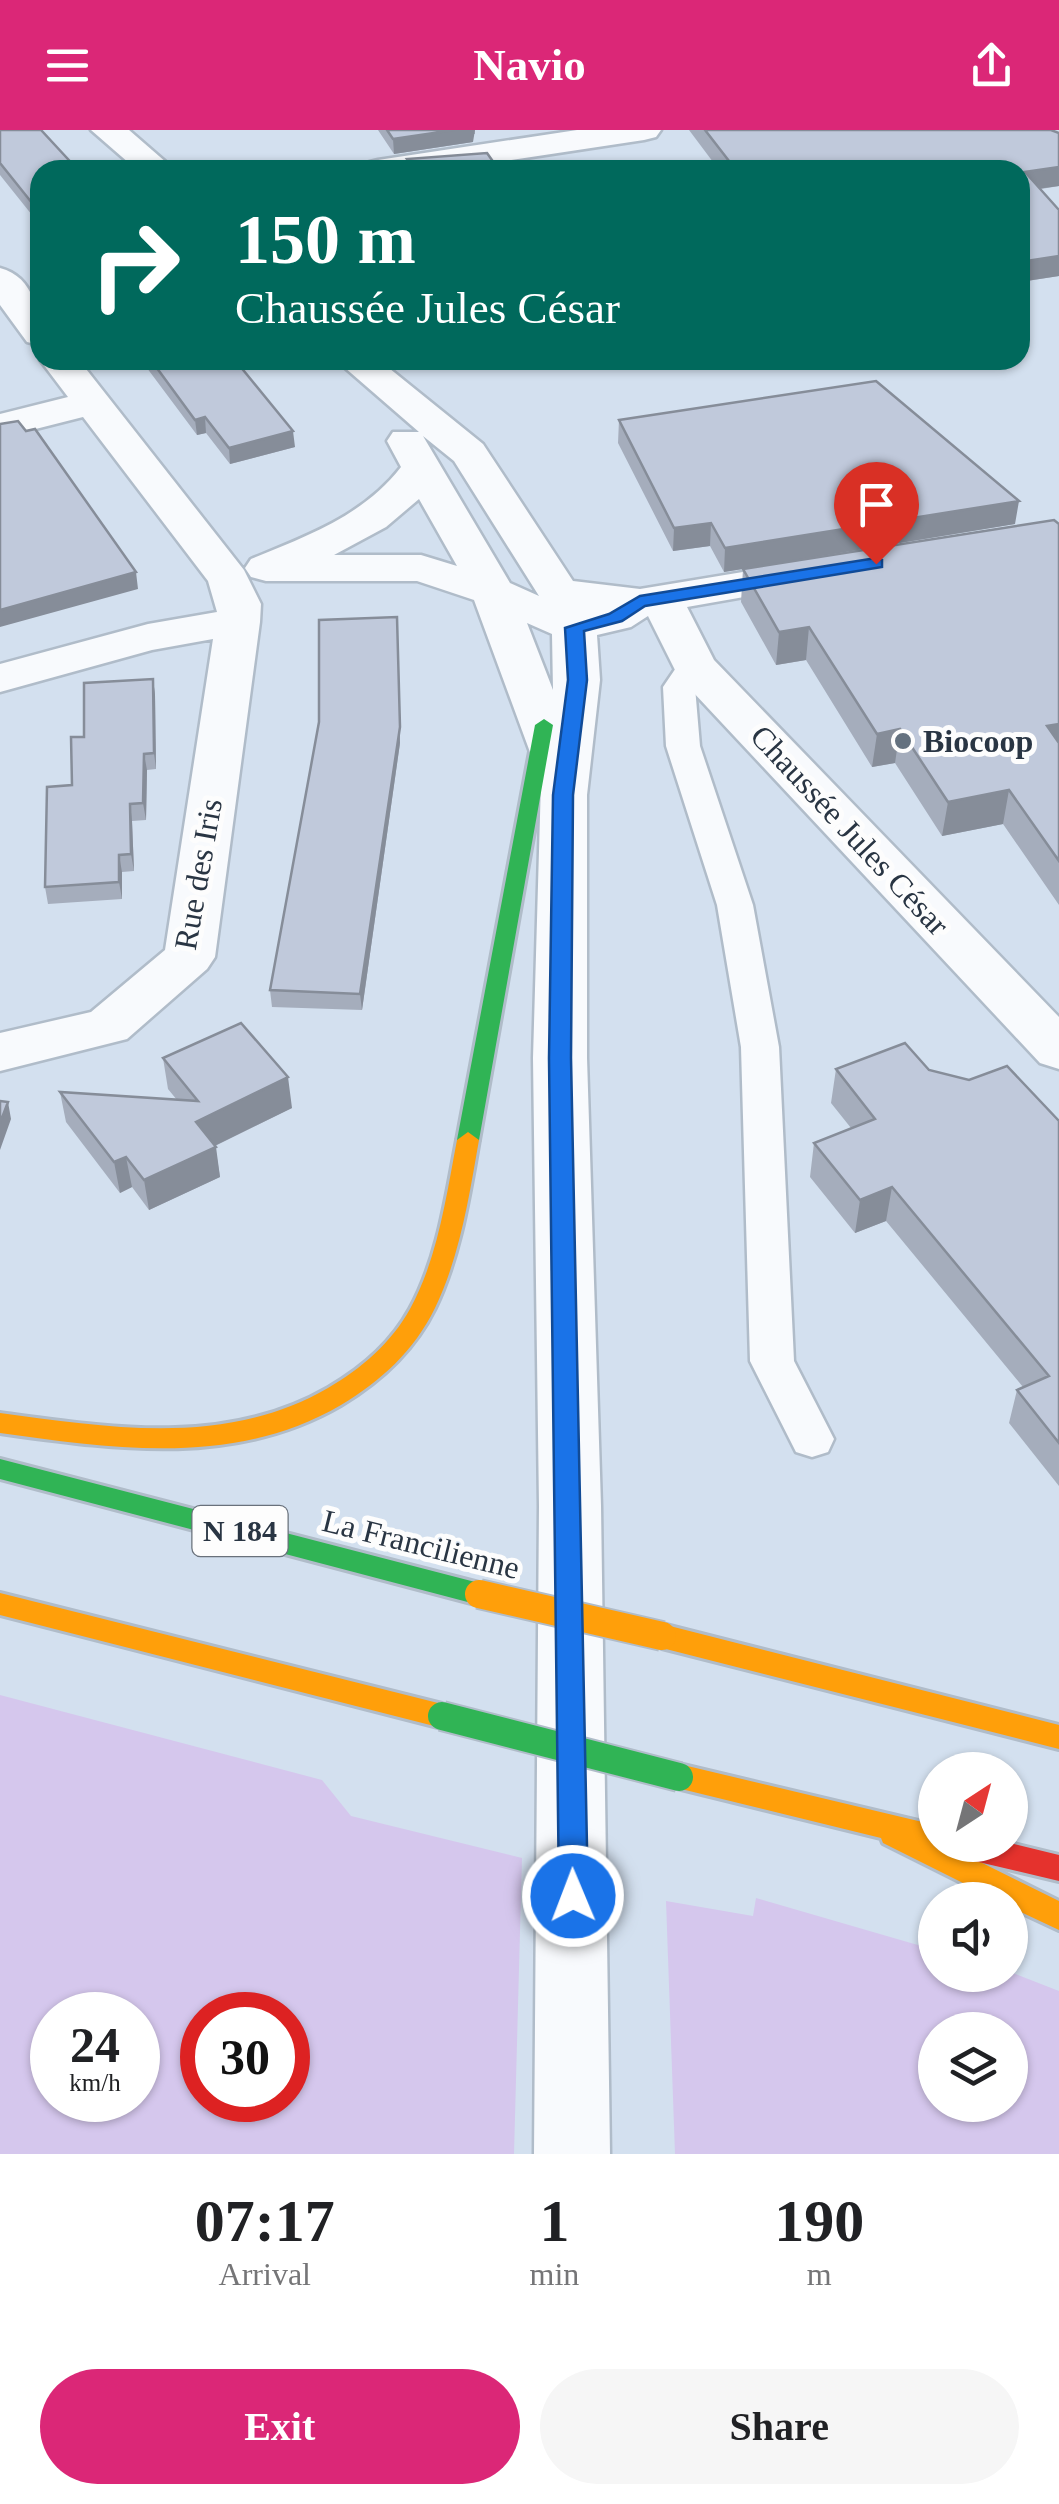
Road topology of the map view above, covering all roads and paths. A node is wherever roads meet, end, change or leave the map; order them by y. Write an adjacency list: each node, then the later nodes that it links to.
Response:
1 (108, 130): 4 (street)
2 (136, 130): 5 (street)
3 (644, 130): 6 (street)
4 (147, 160)
5 (152, 160)
6 (444, 160)
7 (0, 280): 8 (street)
8 (30, 320)
9 (66, 370): 11 (street)
10 (365, 370): 13 (street); 18 (street)
11 (90, 403): 12 (street); 16 (street)
12 (0, 426)
13 (421, 469): 14 (street); 16 (street)
14 (451, 520): 17 (street); 18 (street)
15 (848, 568): 19 (street)
16 (244, 590): 17 (street); 21 (street); 25 (street, Rue des Iris)
17 (493, 592): 18 (street); 22 (street)
18 (556, 592): 19 (street); 23 (street)
19 (639, 606): 20 (street, Chaussée Jules César)
20 (694, 666): 24 (street, Chaussée Jules César); 27 (lane)
21 (0, 678)
22 (544, 725): 23 (street); 26 (highway)
23 (563, 795): 36 (street)
24 (1059, 1050)
25 (0, 1052)
26 (0, 1423)
27 (812, 1439)
28 (0, 1469): 30 (highway, La Francilienne / N 184, bridge)
29 (0, 1604): 31 (highway, bridge)
30 (1059, 1737)
31 (872, 1824): 32 (highway); 35 (highway)
32 (918, 1834)
33 (1028, 1861): 34 (highway)
34 (1059, 1868)
35 (1059, 1916)
36 (572, 2154)

